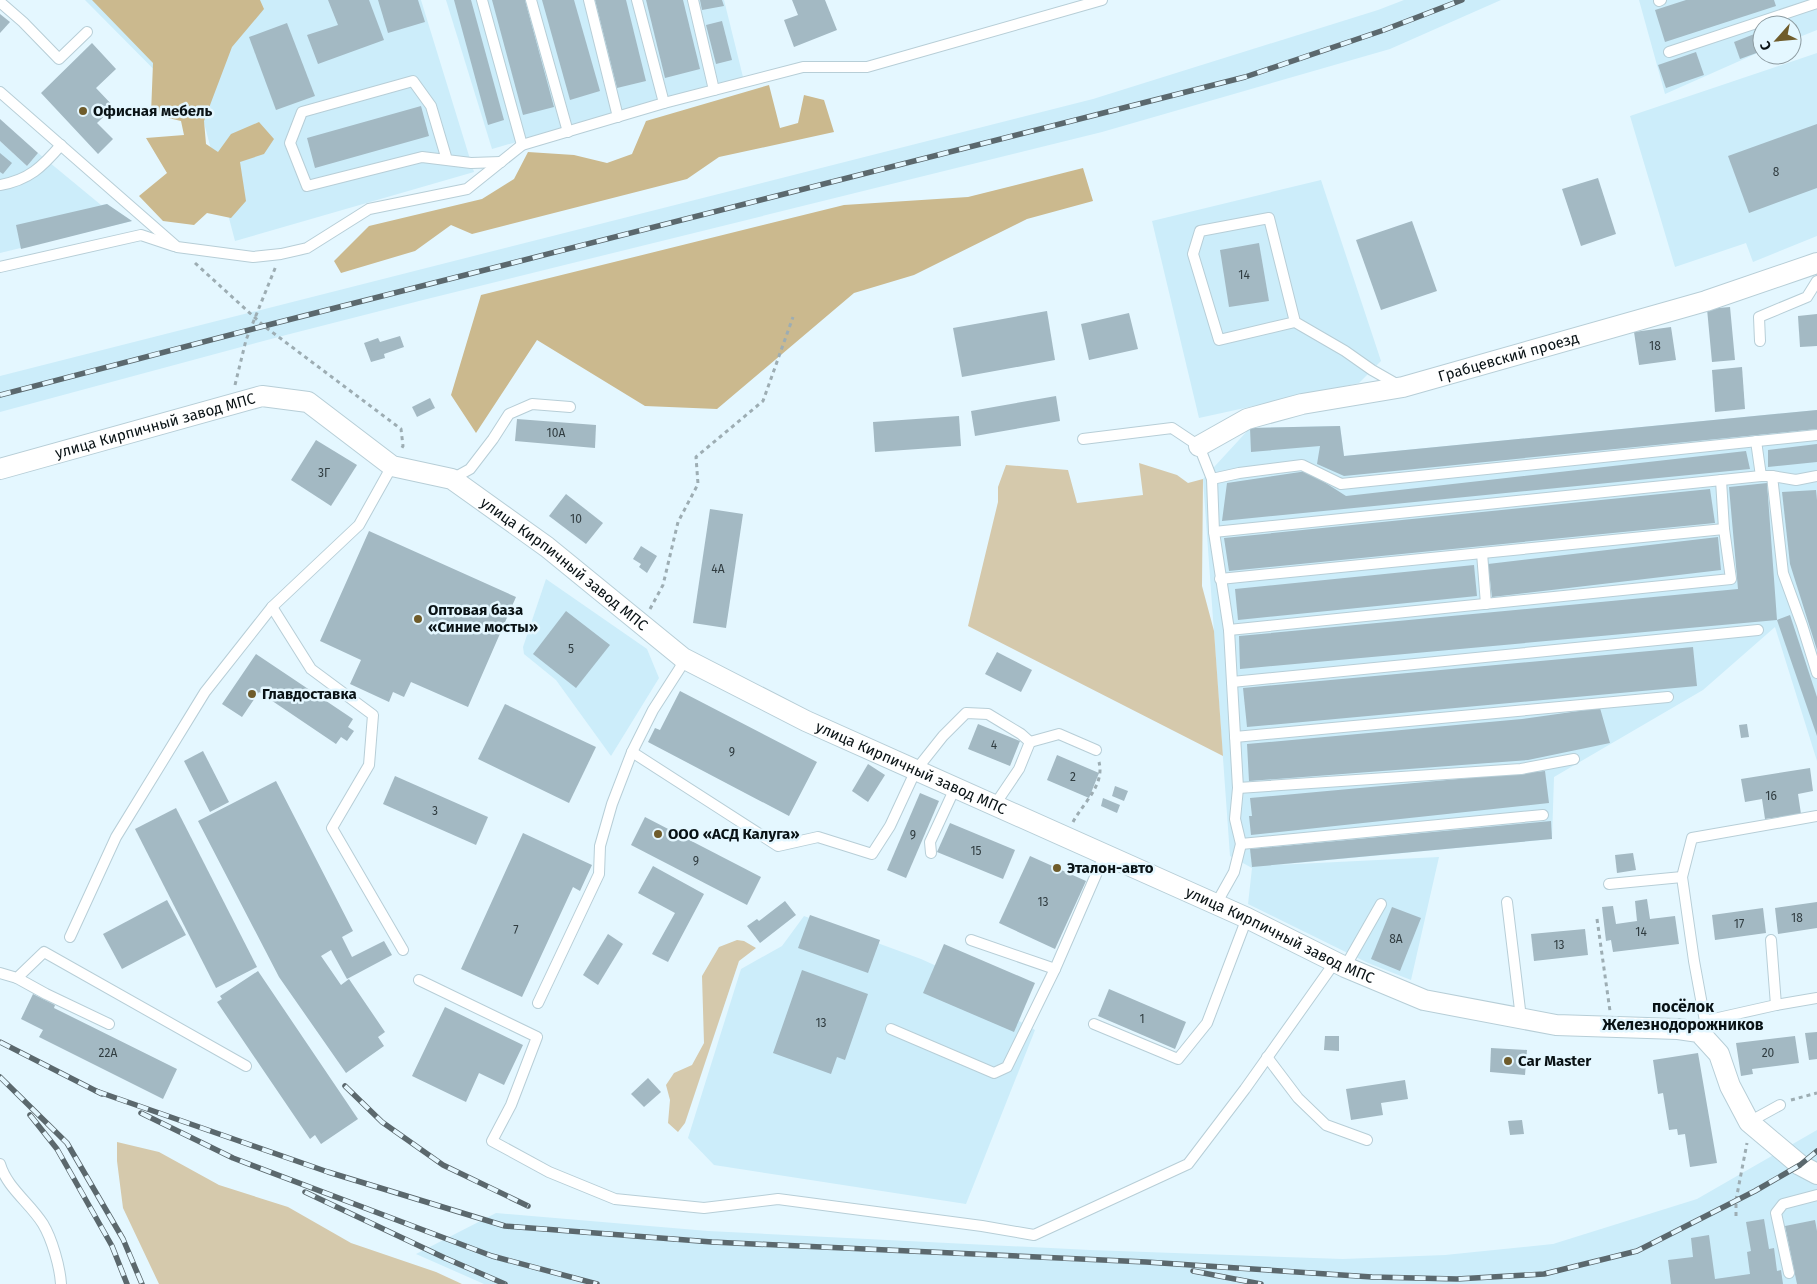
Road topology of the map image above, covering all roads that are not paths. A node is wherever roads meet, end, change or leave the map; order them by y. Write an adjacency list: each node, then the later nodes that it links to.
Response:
1 (482, 0): 18 (lane)
2 (531, 0): 16 (lane)
3 (589, 0): 15 (lane)
4 (637, 0): 14 (lane)
5 (693, 0): 12 (lane)
6 (1102, 0): 12 (lane)
7 (0, 2): 10 (lane)
8 (1817, 3): 9 (lane)
9 (1797, 5): 11 (lane)
10 (88, 32)
11 (1669, 52)
12 (714, 90): 14 (lane)
13 (0, 92): 17 (lane)
14 (664, 103): 15 (lane)
15 (618, 116): 16 (lane)
16 (568, 132): 18 (lane)
17 (61, 145): 21 (lane); 22 (lane)
18 (522, 145): 20 (lane)
19 (446, 160): 19 (lane); 20 (lane)
20 (500, 162): 22 (lane)
21 (0, 185)
22 (178, 247): 24 (lane)
23 (1817, 263): 28 (street, Грабцевский проезд)
24 (0, 267)
25 (1817, 281): 27 (lane)
26 (1295, 322): 26 (lane); 28 (lane)
27 (1760, 341)
28 (1403, 387): 33 (street, Грабцевский проезд)
29 (570, 408): 39 (lane)
30 (1817, 435): 32 (lane)
31 (1083, 439): 33 (lane)
32 (1756, 441): 36 (lane); 40 (lane)
33 (1199, 446): 40 (lane)
34 (392, 466): 35 (street, улица Кирпичный завод МПС); 39 (street, улица Кирпичный завод МПС); 47 (lane)
35 (0, 469)
36 (1761, 476): 37 (lane); 41 (lane)
37 (1772, 476): 38 (lane); 51 (lane)
38 (1817, 476)
39 (452, 479): 50 (street, улица Кирпичный завод МПС)
40 (1212, 479): 43 (lane)
41 (1721, 480): 42 (lane); 43 (lane)
42 (1724, 529): 44 (lane); 46 (lane)
43 (1214, 532): 45 (lane)
44 (1482, 553): 45 (lane); 46 (lane)
45 (1220, 579): 48 (lane)
46 (1486, 604): 48 (lane)
47 (272, 607): 74 (lane); 77 (lane)
48 (1228, 630): 52 (lane)
49 (1758, 630): 52 (lane)
50 (683, 658): 57 (lane); 59 (street, улица Кирпичный завод МПС)
51 (1817, 673)
52 (1232, 682): 54 (lane)
53 (1668, 697): 54 (lane)
54 (1235, 737): 61 (lane)
55 (1030, 742): 56 (lane); 59 (lane); 62 (lane)
56 (1096, 750)
57 (632, 752): 59 (lane); 84 (lane)
58 (1574, 760): 61 (lane)
59 (916, 770): 60 (street, улица Кирпичный завод МПС)
60 (955, 788): 62 (street, улица Кирпичный завод МПС); 66 (lane)
61 (1238, 788): 65 (lane)
62 (994, 806): 67 (street, улица Кирпичный завод МПС)
63 (1543, 815): 65 (lane)
64 (1817, 816): 68 (lane)
65 (1241, 844): 71 (lane)
66 (930, 853)
67 (1105, 854): 71 (street, улица Кирпичный завод МПС); 79 (lane)
68 (1682, 877): 69 (lane); 89 (lane)
69 (1610, 884)
70 (1507, 902): 86 (lane)
71 (1216, 904): 73 (street, улица Кирпичный завод МПС)
72 (1381, 904): 78 (lane)
73 (1247, 918): 78 (street, улица Кирпичный завод МПС); 88 (lane)
74 (70, 937)
75 (972, 940): 79 (lane)
76 (1771, 940): 85 (lane)
77 (403, 950)
78 (1340, 964): 86 (street, улица Кирпичный завод МПС); 91 (lane)
79 (1055, 970): 90 (lane)
80 (0, 973): 81 (lane)
81 (17, 978): 87 (lane); 92 (lane)
82 (419, 980): 91 (lane)
83 (1817, 998): 85 (lane)
84 (538, 1003)
85 (1776, 1005): 89 (lane)
86 (1521, 1018): 89 (street, улица Кирпичный завод МПС)
87 (109, 1024)
88 (1094, 1024)
89 (1702, 1027): 94 (street)
90 (890, 1029)
91 (1267, 1057): 95 (lane)
92 (246, 1066)
93 (1780, 1105): 94 (lane)
94 (1749, 1122): 97 (street)
95 (1367, 1140)
96 (0, 1164): 100 (lane)
97 (1817, 1174)
98 (1817, 1195): 99 (lane)
99 (1789, 1273)
100 (61, 1284)

